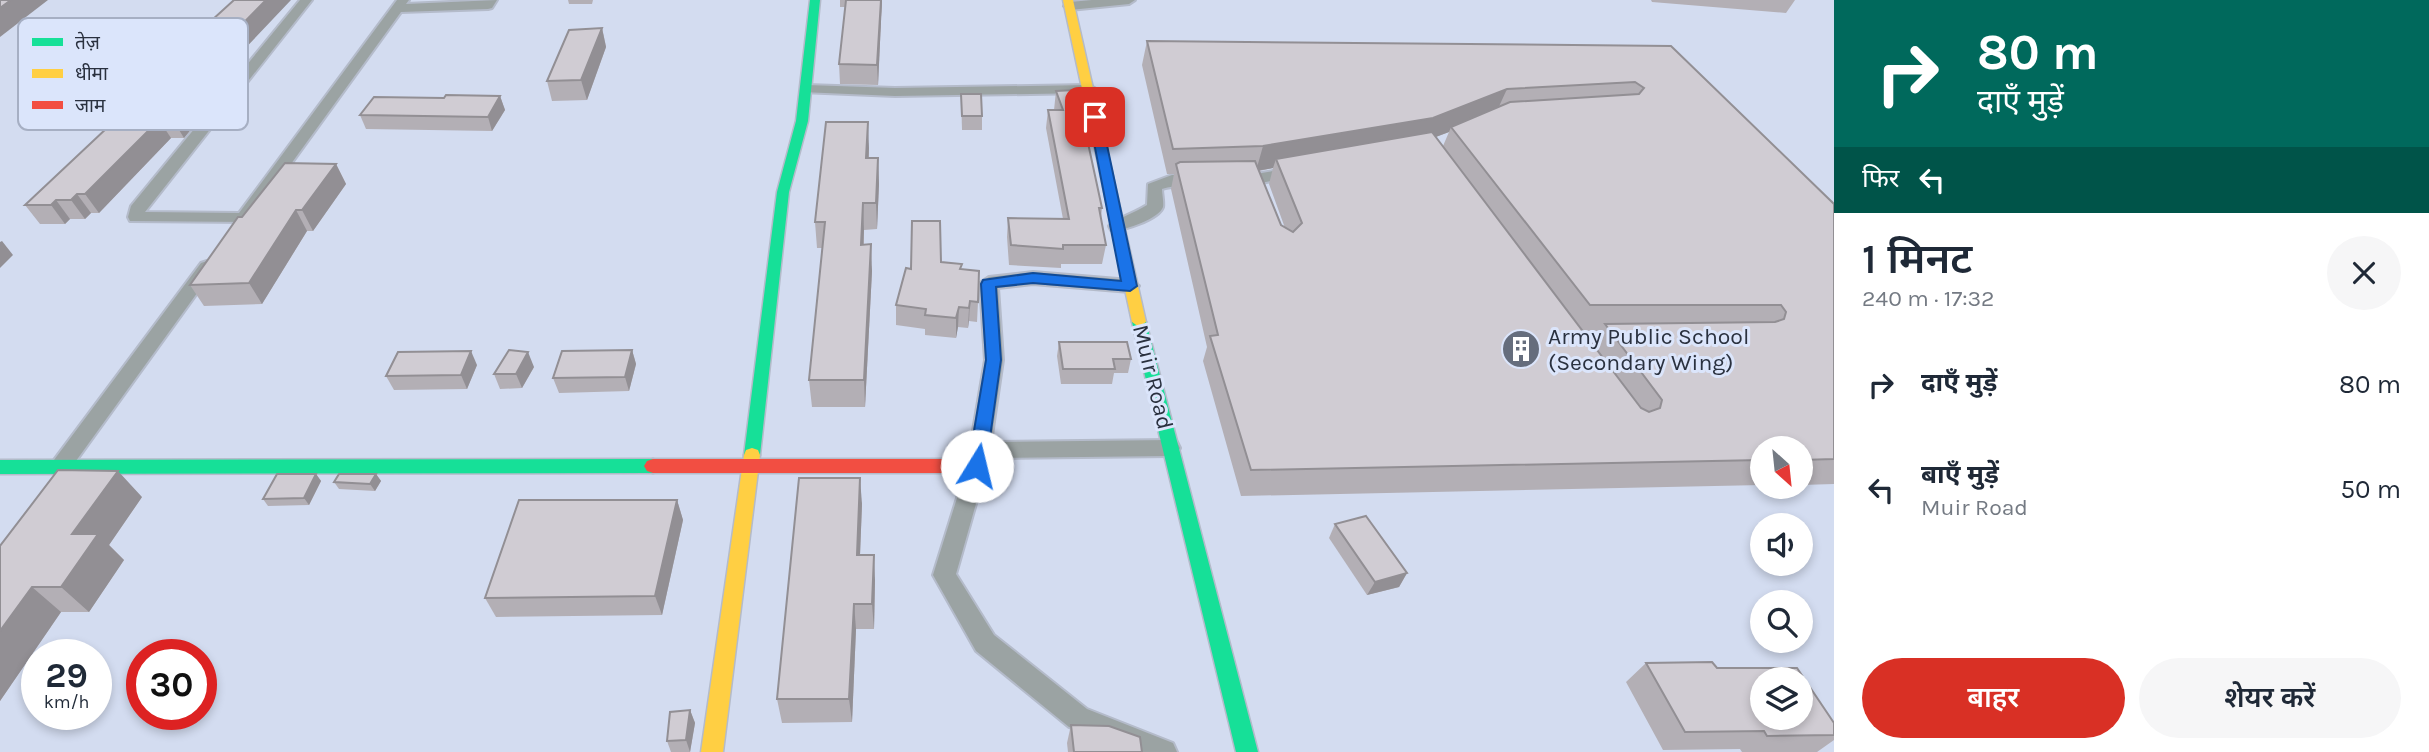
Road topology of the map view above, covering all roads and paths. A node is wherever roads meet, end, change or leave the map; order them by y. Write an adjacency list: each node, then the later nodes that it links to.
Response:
1 (306, 0): 7 (street)
2 (491, 0): 6 (street)
3 (815, 0): 8 (street)
4 (1129, 0): 5 (street)
5 (1069, 3): 9 (street, Muir Road)
6 (400, 4): 10 (street)
7 (248, 72)
8 (807, 89): 9 (street); 19 (street)
9 (1089, 89): 14 (street, Muir Road)
10 (201, 130)
11 (1308, 169): 13 (street)
12 (1220, 180): 14 (street)
13 (1254, 183)
14 (1117, 226): 16 (street, Muir Road)
15 (218, 252): 21 (street)
16 (1130, 286): 17 (street, Muir Road); 18 (street)
17 (1170, 448): 18 (street); 24 (street, Muir Road)
18 (978, 458): 19 (street); 23 (street)
19 (751, 466): 21 (street); 22 (street)
20 (0, 467): 21 (street)
21 (61, 467)
22 (712, 752)
23 (1164, 752)
24 (1247, 752)

